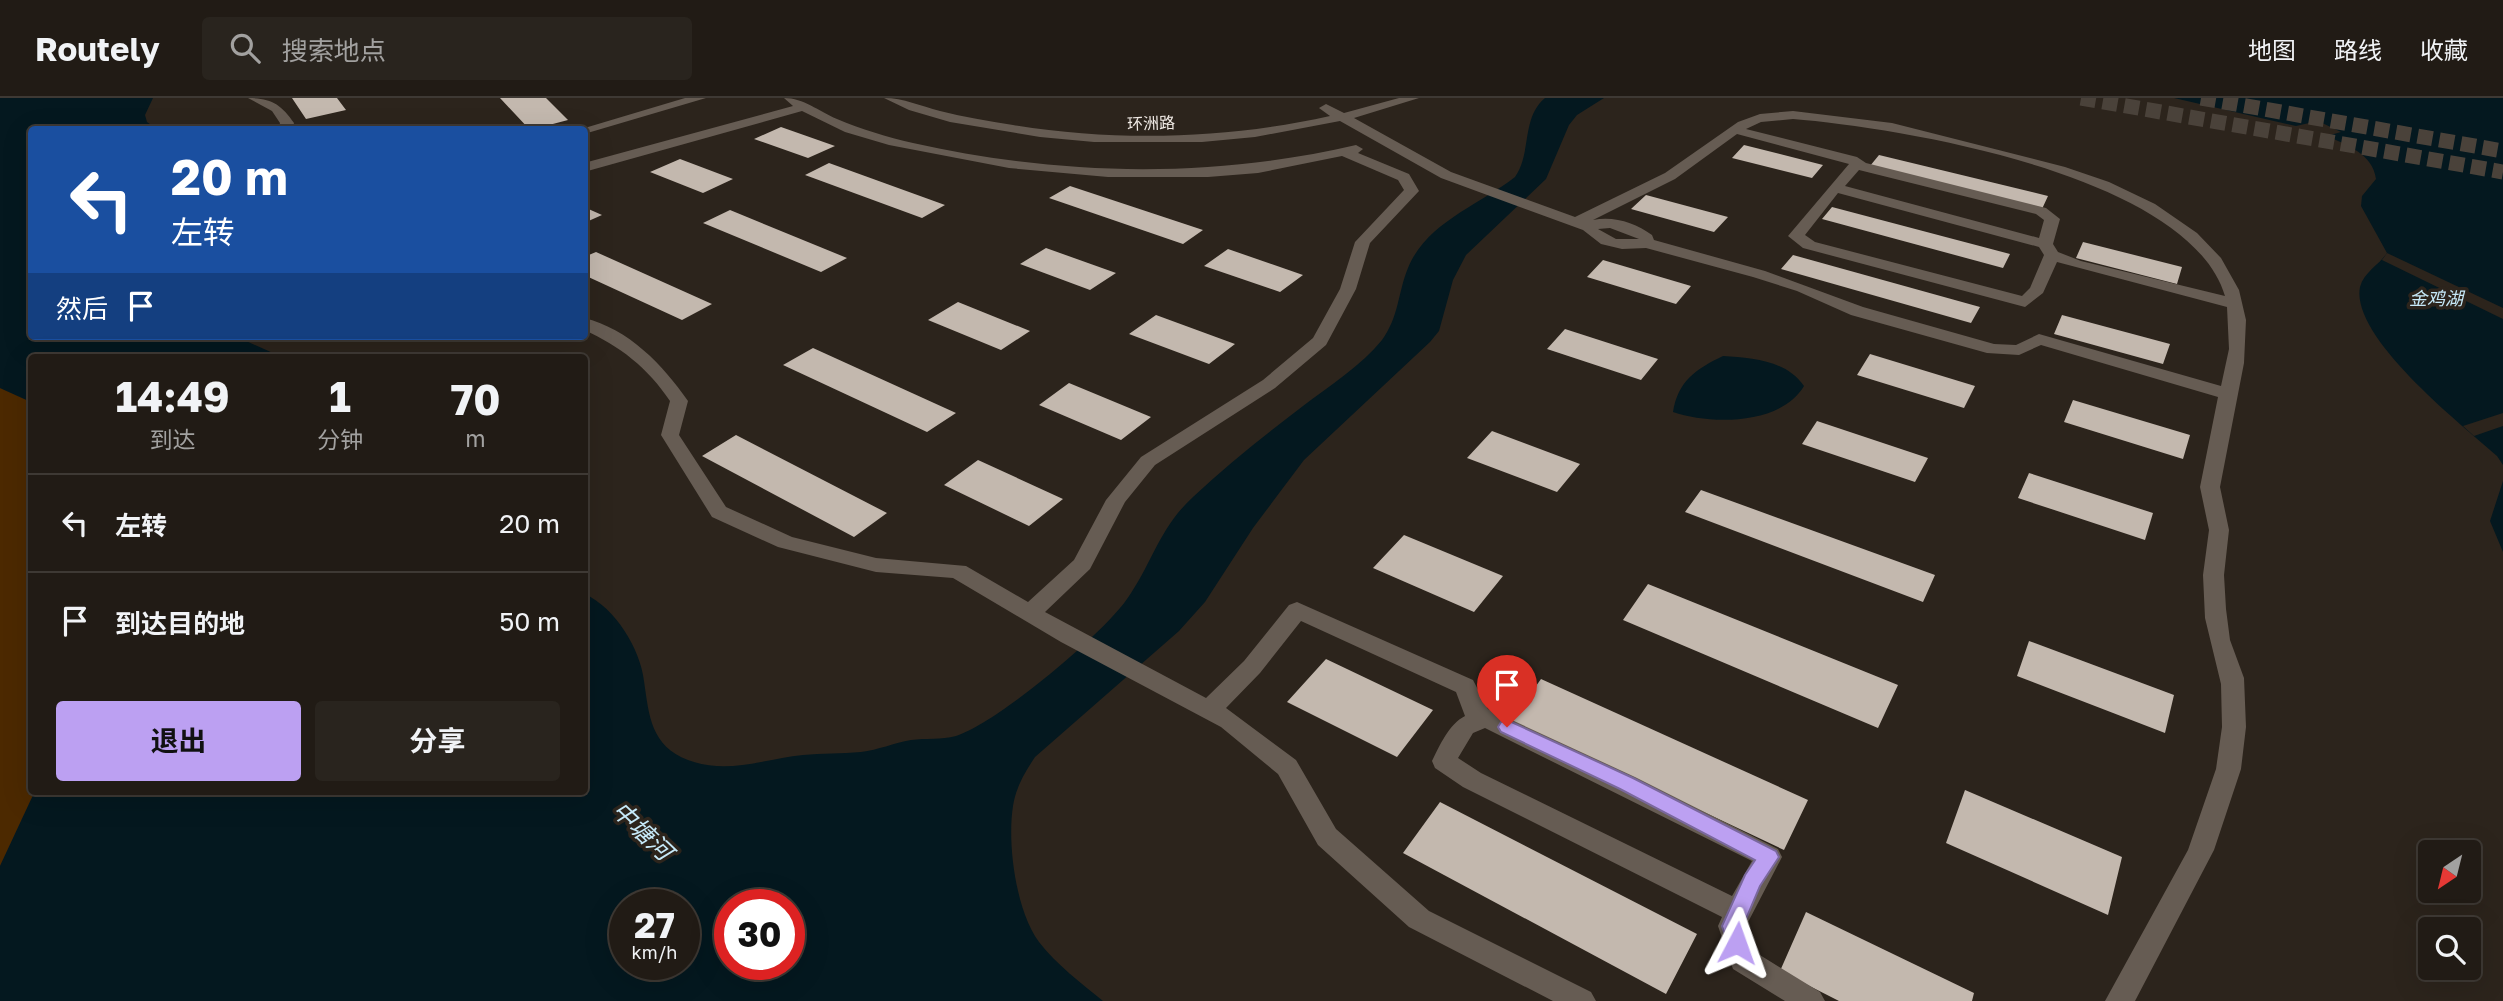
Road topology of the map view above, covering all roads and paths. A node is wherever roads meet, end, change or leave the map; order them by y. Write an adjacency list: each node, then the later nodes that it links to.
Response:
1 (254, 98): 11 (street)
2 (700, 98): 12 (street)
3 (790, 98): 8 (street)
4 (890, 98): 10 (street, 环洲路)
5 (927, 98): 9 (street, 环洲路)
6 (1373, 98): 9 (street, 环洲路)
7 (1413, 98): 10 (street, 环洲路)
8 (803, 107): 15 (street); 17 (street)
9 (1326, 108): 10 (street)
10 (1342, 117): 14 (street)
11 (286, 126)
12 (588, 129)
13 (1735, 130): 16 (street); 19 (street); 21 (street)
14 (1385, 141): 15 (street); 19 (street)
15 (1344, 152): 24 (street)
16 (1857, 164): 18 (street); 20 (street)
17 (588, 167)
18 (1835, 188): 20 (street); 20 (street)
19 (1581, 225): 23 (street)
20 (2048, 249): 21 (street)
21 (2235, 304): 23 (street)
22 (588, 325): 24 (street)
23 (2229, 394): 30 (street)
24 (1030, 613): 25 (street)
25 (1209, 710): 26 (street); 28 (street)
26 (1477, 721): 27 (street); 27 (street)
27 (1739, 912): 29 (street)
28 (1581, 1001)
29 (1810, 1001)
30 (2120, 1001)

